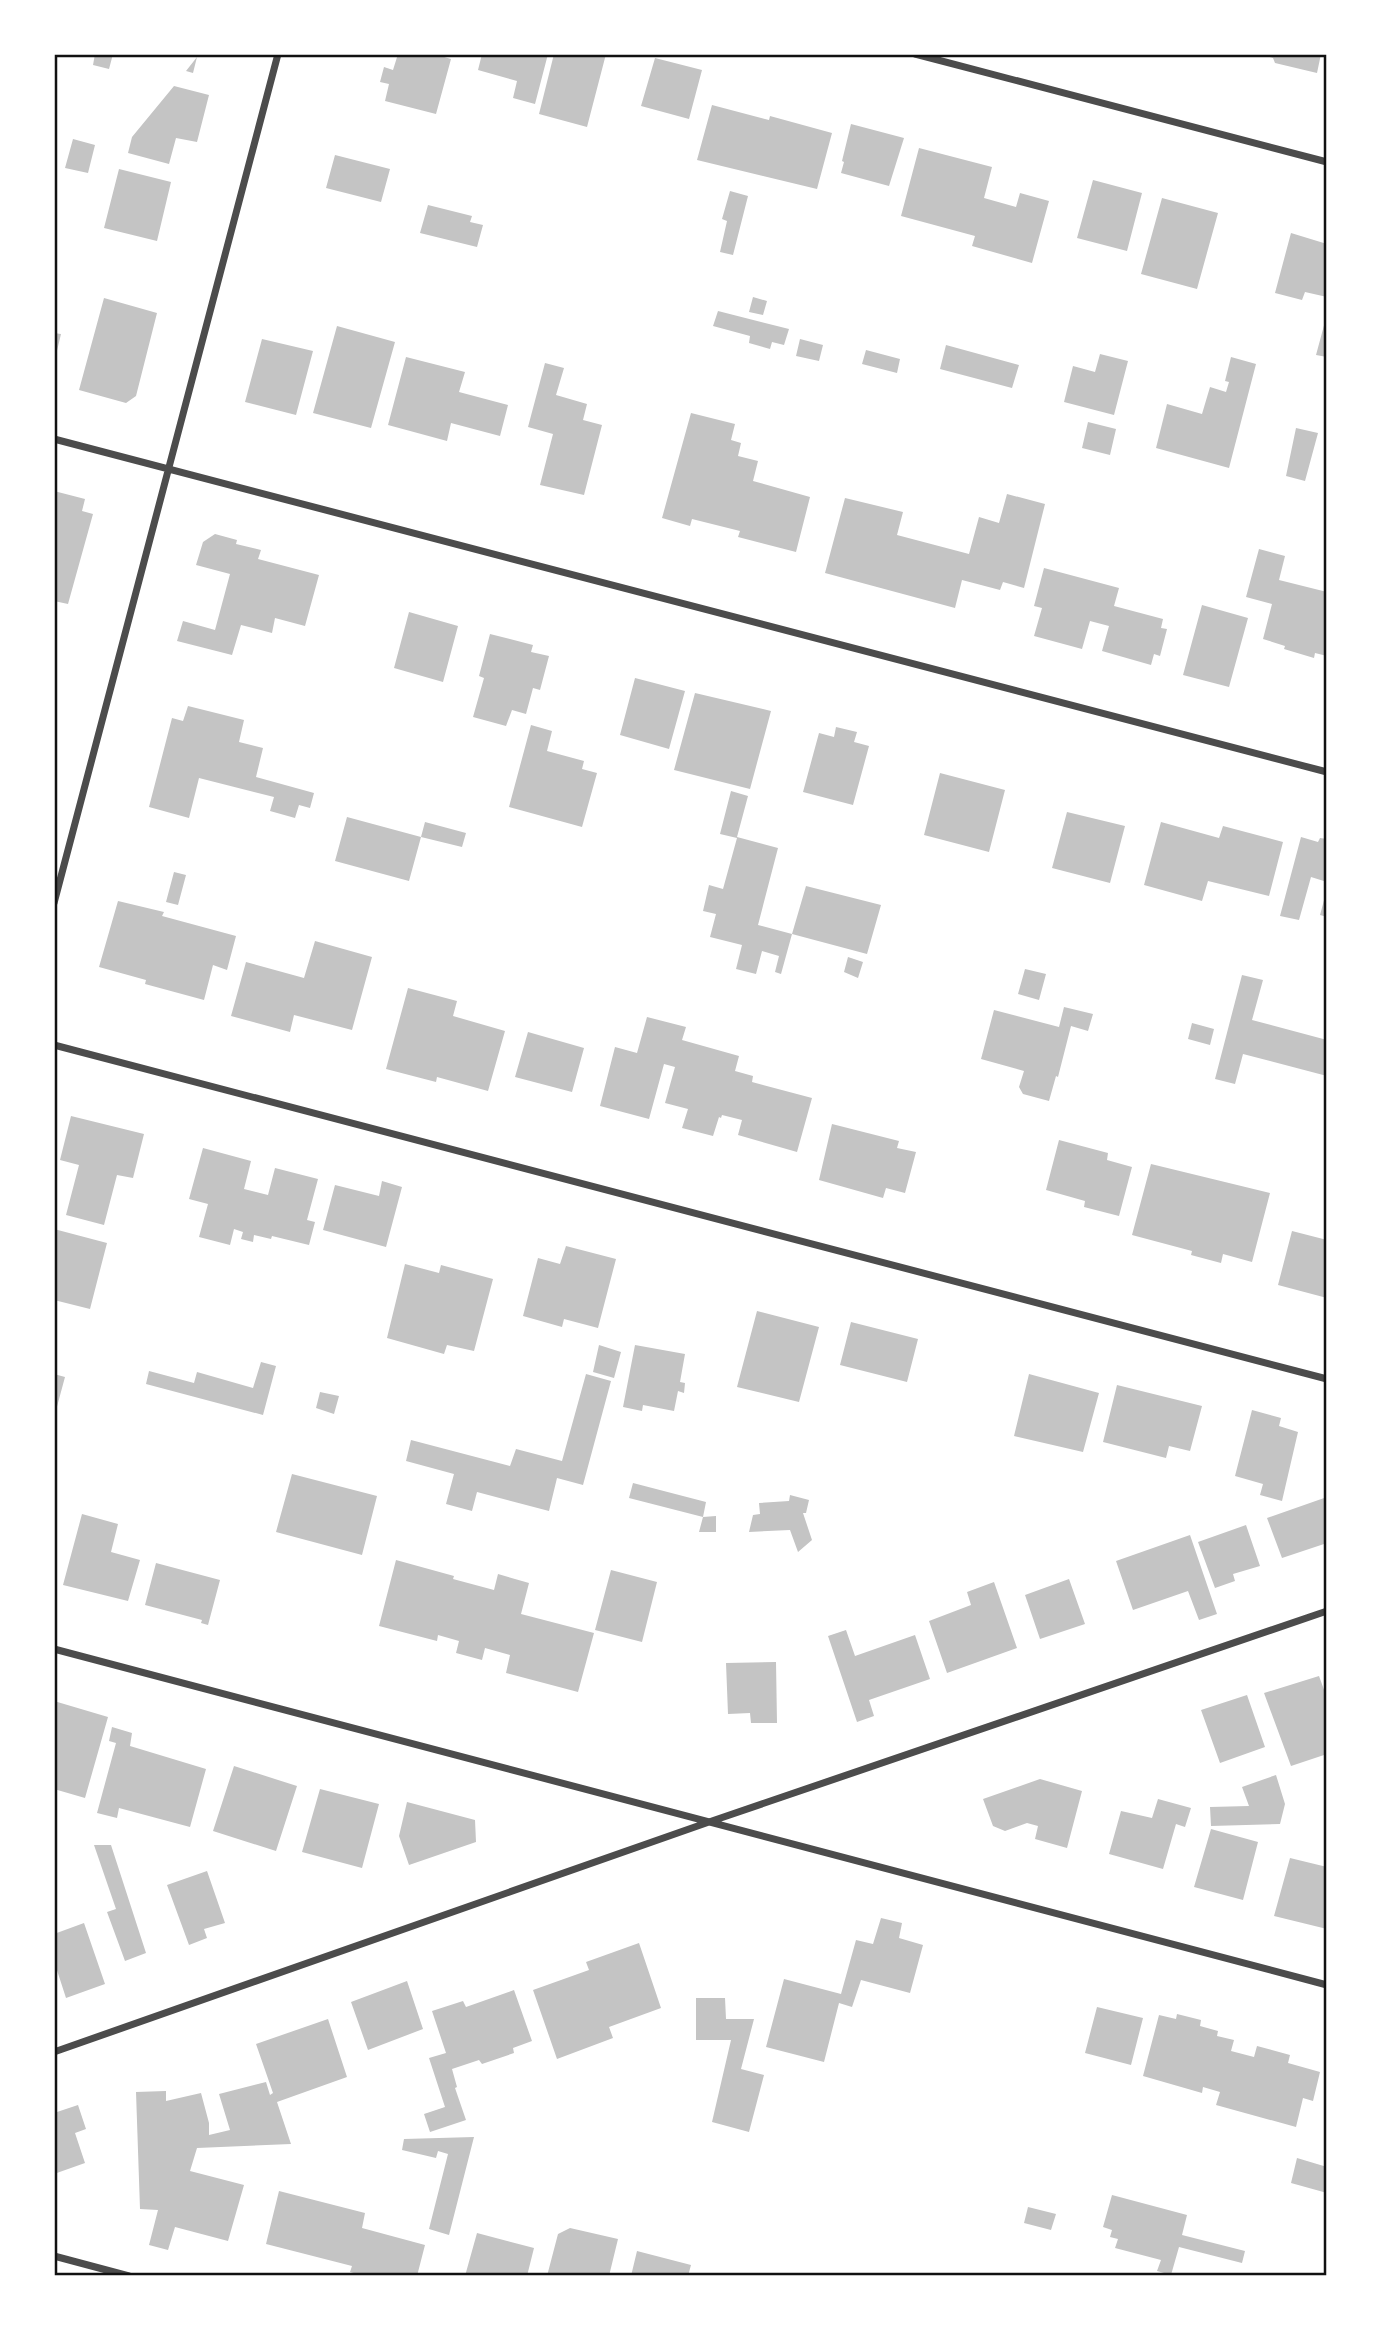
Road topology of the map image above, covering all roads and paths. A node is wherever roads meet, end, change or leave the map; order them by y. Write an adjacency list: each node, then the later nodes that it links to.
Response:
1 (278, 54): 5 (street)
2 (915, 54): 3 (street)
3 (1327, 162)
4 (54, 439): 5 (street)
5 (169, 469): 6 (street); 7 (street)
6 (1327, 772)
7 (54, 903)
8 (54, 1045): 9 (street)
9 (1327, 1379)
10 (1327, 1611): 12 (street)
11 (54, 1649): 12 (street)
12 (709, 1822): 13 (street); 14 (street)
13 (1327, 1984)
14 (54, 2052)
15 (54, 2256): 16 (street)
16 (130, 2276)

